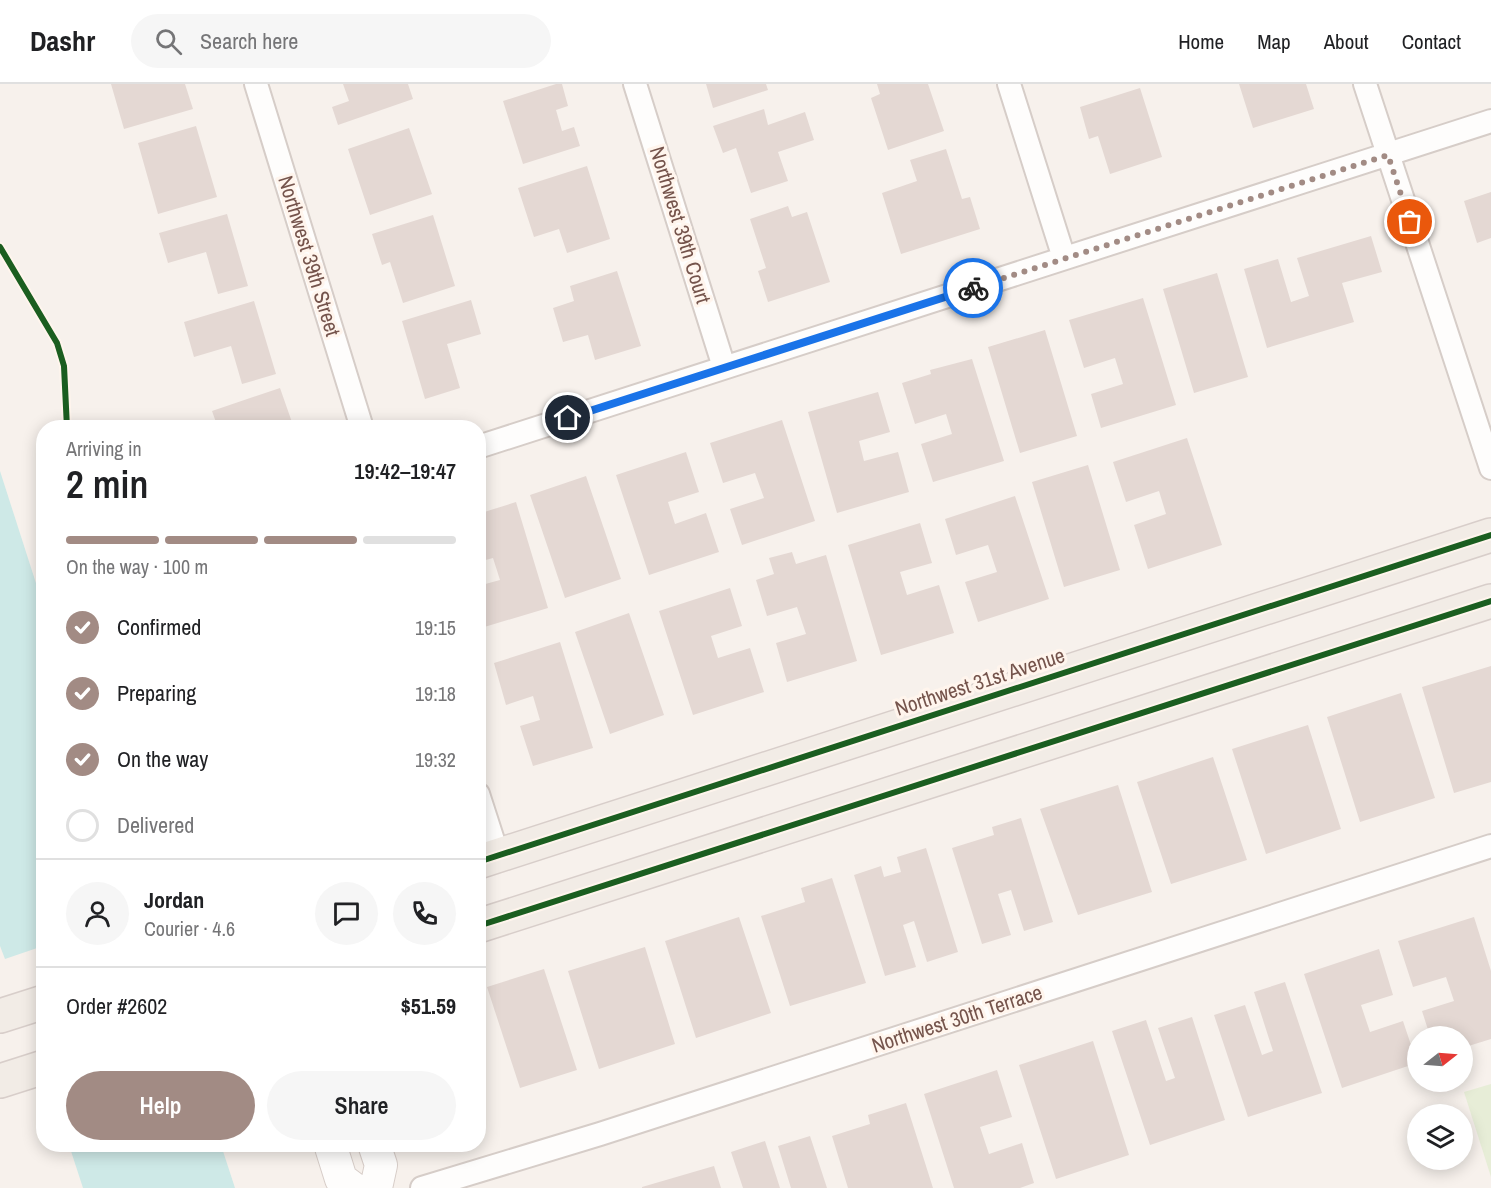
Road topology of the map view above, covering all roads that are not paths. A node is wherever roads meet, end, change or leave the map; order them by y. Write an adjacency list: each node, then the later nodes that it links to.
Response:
1 (256, 84): 9 (street, Northwest 39th Street)
2 (635, 84): 8 (street, Northwest 39th Court)
3 (1009, 84): 7 (street)
4 (1365, 84): 6 (street)
5 (1491, 121): 6 (street)
6 (1388, 155): 7 (street); 11 (street)
7 (1064, 258): 8 (street)
8 (724, 367): 10 (street)
9 (360, 420)
10 (486, 444)
11 (1491, 468)
12 (1491, 535): 15 (main road, Northwest 31st Avenue)
13 (1491, 601): 16 (main road)
14 (1491, 846): 23 (street, Northwest 30th Terrace)
15 (488, 859)
16 (486, 923)
17 (36, 1069): 18 (main road)
18 (0, 1081)
19 (333, 1152): 21 (street)
20 (377, 1152): 22 (street)
21 (353, 1188)
22 (376, 1188)
23 (422, 1188)

